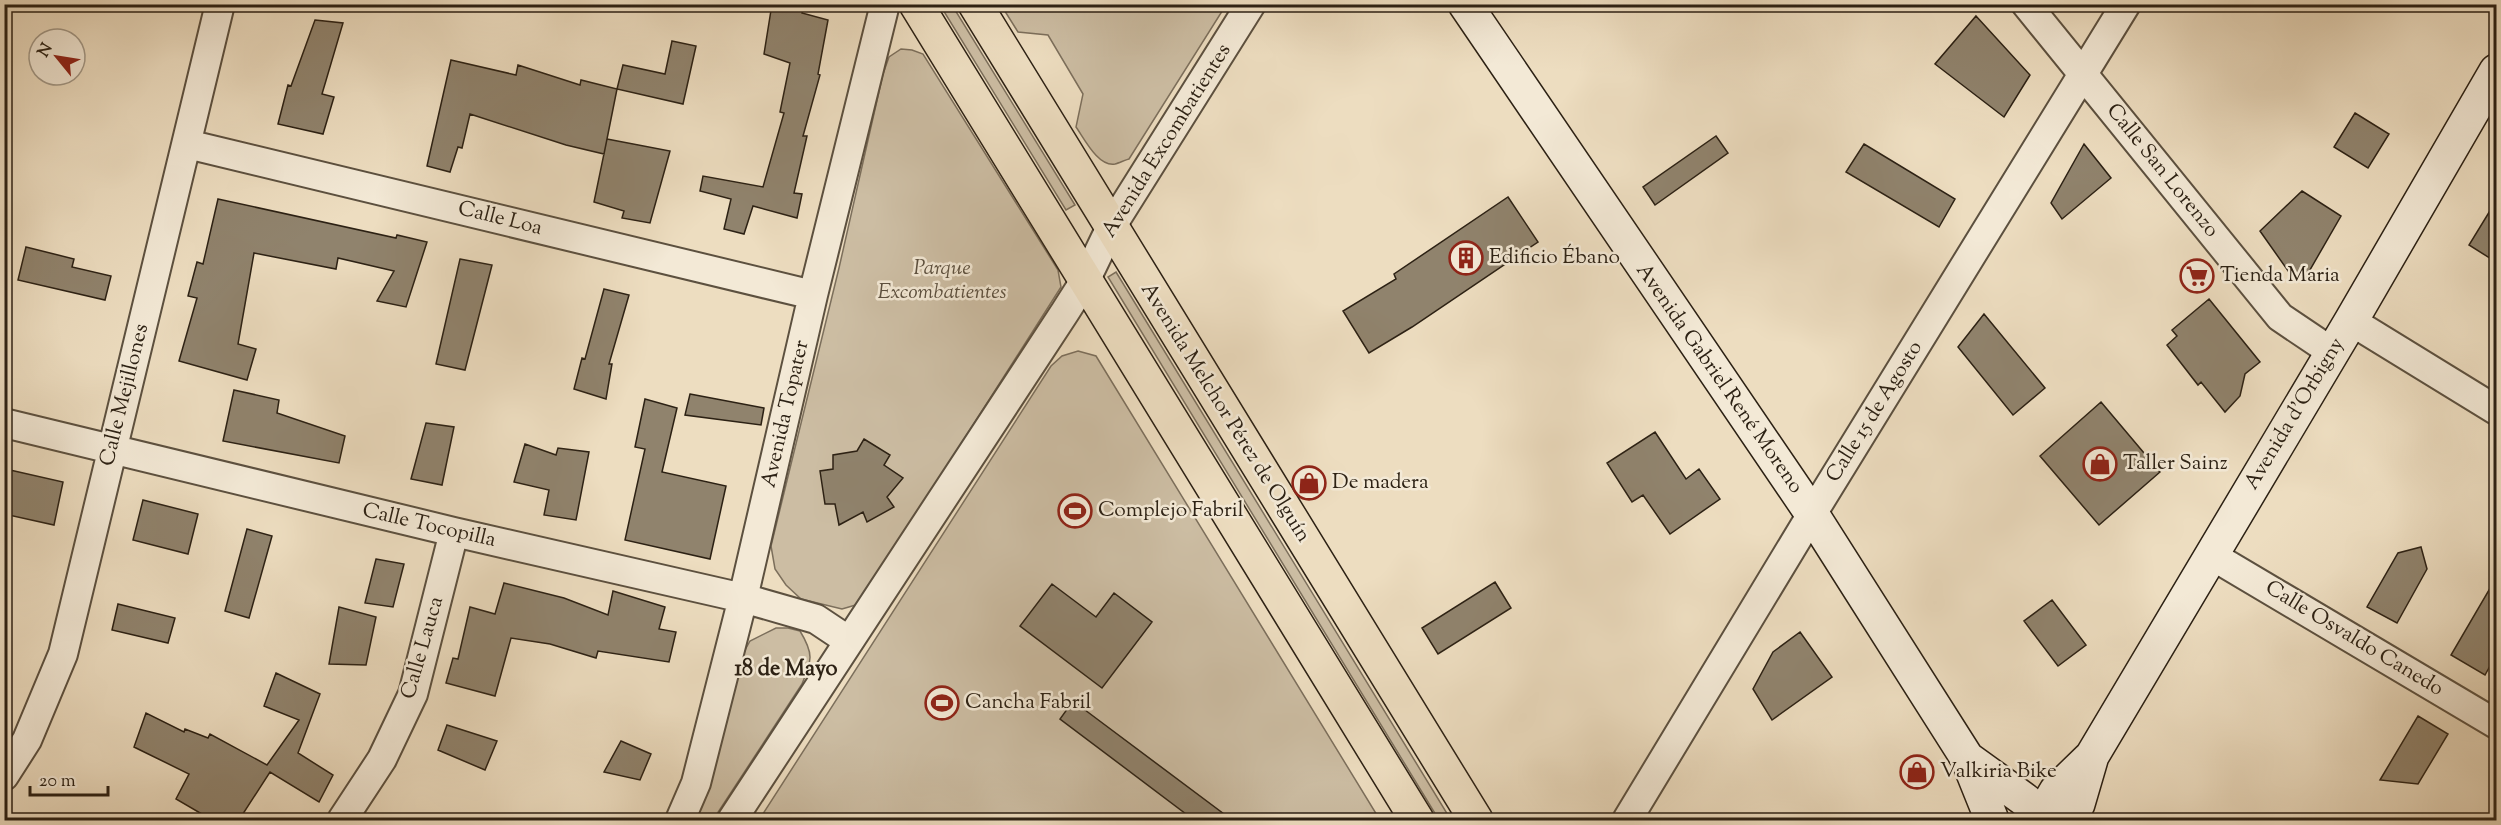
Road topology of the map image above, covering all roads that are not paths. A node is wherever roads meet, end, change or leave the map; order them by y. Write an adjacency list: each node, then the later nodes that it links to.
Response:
1 (220, 4): 11 (street, Calle Mejillones)
2 (885, 4): 14 (street, Avenida Topater)
3 (916, 4): 13 (highway)
4 (975, 4): 12 (highway, Avenida Melchor Pérez de Olguín)
5 (1251, 4): 12 (street, Avenida Excombatientes)
6 (1465, 4): 20 (street, Avenida Gabriel René Moreno)
7 (2026, 4): 9 (street, Calle San Lorenzo)
8 (2126, 4): 9 (street, Calle 15 de Agosto)
9 (2084, 75): 16 (street, Calle San Lorenzo); 20 (street, Calle 15 de Agosto)
10 (2492, 88): 15 (street, Avenida d'Orbigny)
11 (187, 144): 14 (street, Calle Loa); 19 (street, Calle Mejillones)
12 (1111, 227): 13 (street, Avenida Excombatientes); 33 (highway, Avenida Melchor Pérez de Olguín)
13 (1086, 279): 24 (street); 32 (highway)
14 (813, 295): 23 (street, Avenida Topater)
15 (2351, 321): 16 (street, Avenida d'Orbigny); 17 (street)
16 (2332, 352): 22 (street, Avenida d'Orbigny)
17 (2496, 410)
18 (4, 423): 19 (street, Calle Tocopilla)
19 (112, 450): 21 (street, Calle Tocopilla); 27 (street, Calle Mejillones)
20 (1812, 514): 26 (street, Avenida Gabriel René Moreno); 34 (street, Calle 15 de Agosto)
21 (454, 532): 23 (street, Calle Tocopilla); 29 (street, Calle Lauca)
22 (2211, 555): 25 (street, Calle Osvaldo Canedo); 28 (street, Avenida d'Orbigny)
23 (742, 598): 24 (street, Calle Tocopilla); 30 (street, Avenida Topater)
24 (849, 641): 31 (street)
25 (2496, 723)
26 (1967, 758): 28 (street, Avenida Gabriel René Moreno); 35 (street, Avenida Gabriel René Moreno)
27 (4, 777)
28 (2048, 819)
29 (342, 820)
30 (680, 820)
31 (732, 820)
32 (1417, 820)
33 (1476, 820)
34 (1627, 820)
35 (1992, 820)

